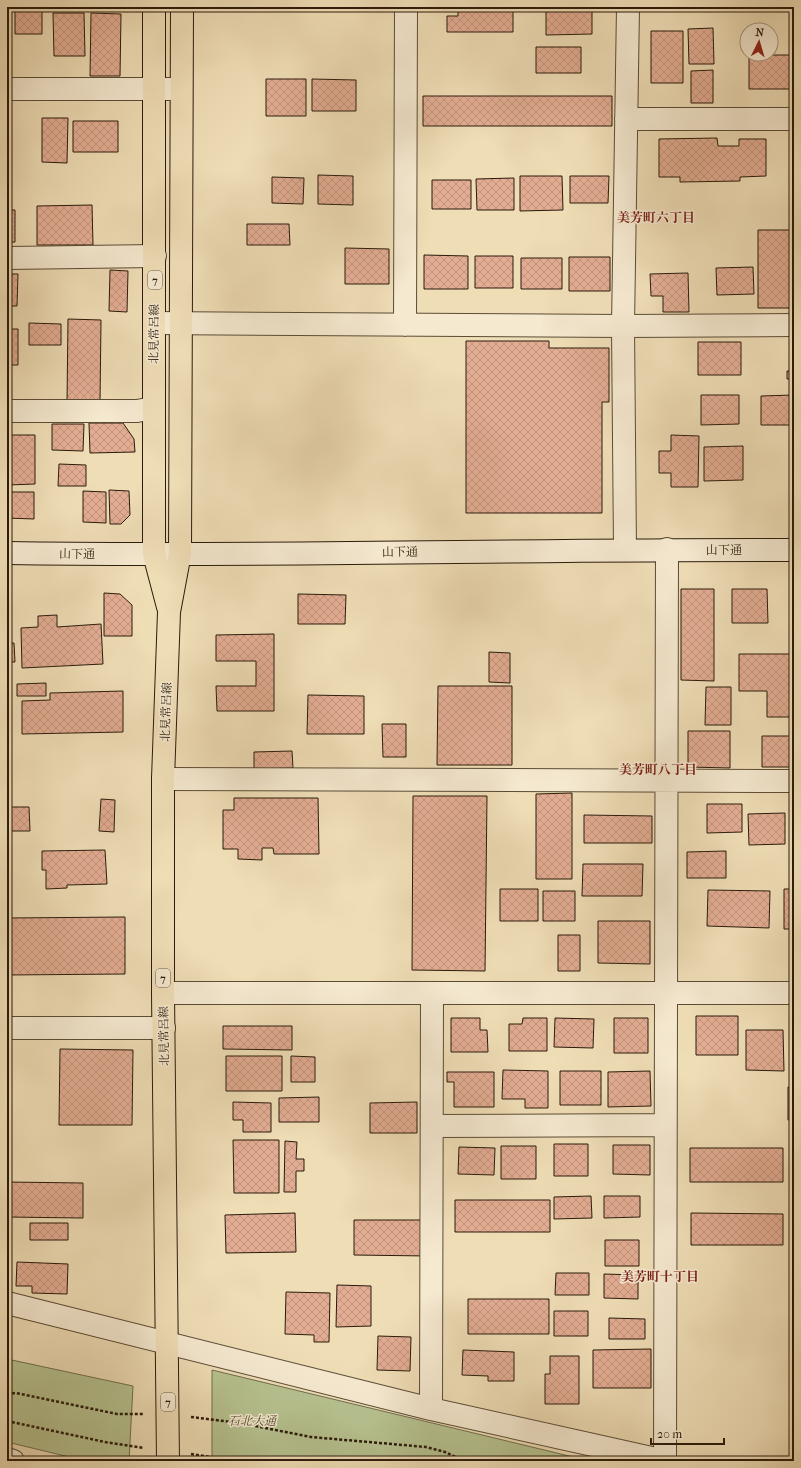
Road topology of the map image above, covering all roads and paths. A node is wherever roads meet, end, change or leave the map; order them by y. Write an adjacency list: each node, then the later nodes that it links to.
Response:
1 (154, 7): 6 (main road, 北見常呂線 / 7)
2 (182, 7): 7 (main road, 北見常呂線 / 7)
3 (406, 7): 14 (street)
4 (628, 7): 8 (street)
5 (7, 89): 6 (street)
6 (155, 89): 7 (street); 10 (main road, 北見常呂線 / 7)
7 (181, 89): 13 (main road, 北見常呂線 / 7)
8 (626, 119): 9 (street); 16 (street)
9 (794, 119)
10 (155, 256): 11 (street); 12 (main road, 北見常呂線 / 7)
11 (7, 258)
12 (154, 322): 13 (street); 17 (main road, 北見常呂線 / 7)
13 (180, 324): 14 (street); 24 (main road, 北見常呂線 / 7)
14 (405, 325): 16 (street)
15 (794, 325): 16 (street)
16 (623, 326): 20 (street)
17 (153, 408): 18 (street); 23 (main road, 北見常呂線 / 7)
18 (7, 412)
19 (667, 549): 20 (street, 山下通); 21 (street, 山下通); 27 (street)
20 (626, 550): 24 (street, 山下通)
21 (794, 550)
22 (7, 553): 23 (street, 山下通)
23 (154, 554): 24 (street, 山下通); 25 (main road, 北見常呂線 / 7)
24 (180, 554): 25 (main road, 北見常呂線 / 7)
25 (169, 612): 26 (main road, 北見常呂線 / 7)
26 (163, 779): 27 (street); 29 (main road, 北見常呂線 / 7)
27 (665, 780): 28 (street); 32 (street)
28 (794, 781)
29 (163, 993): 30 (street); 34 (main road, 北見常呂線 / 7)
30 (432, 993): 32 (street); 36 (street)
31 (794, 993): 32 (street)
32 (667, 994): 35 (street)
33 (7, 1028): 34 (street)
34 (164, 1028): 38 (main road, 北見常呂線 / 7)
35 (665, 1125): 36 (street); 48 (street)
36 (432, 1126): 40 (street)
37 (7, 1303): 38 (street)
38 (167, 1344): 40 (street); 41 (main road, 北見常呂線 / 7)
39 (7, 1394): 41 (path)
40 (432, 1409): 48 (street)
41 (168, 1415): 43 (main road, 北見常呂線 / 7); 47 (path)
42 (7, 1421): 43 (path)
43 (168, 1456): 46 (path)
44 (7, 1459): 45 (street)
45 (13, 1461)
46 (238, 1461)
47 (464, 1461)
48 (665, 1461)

